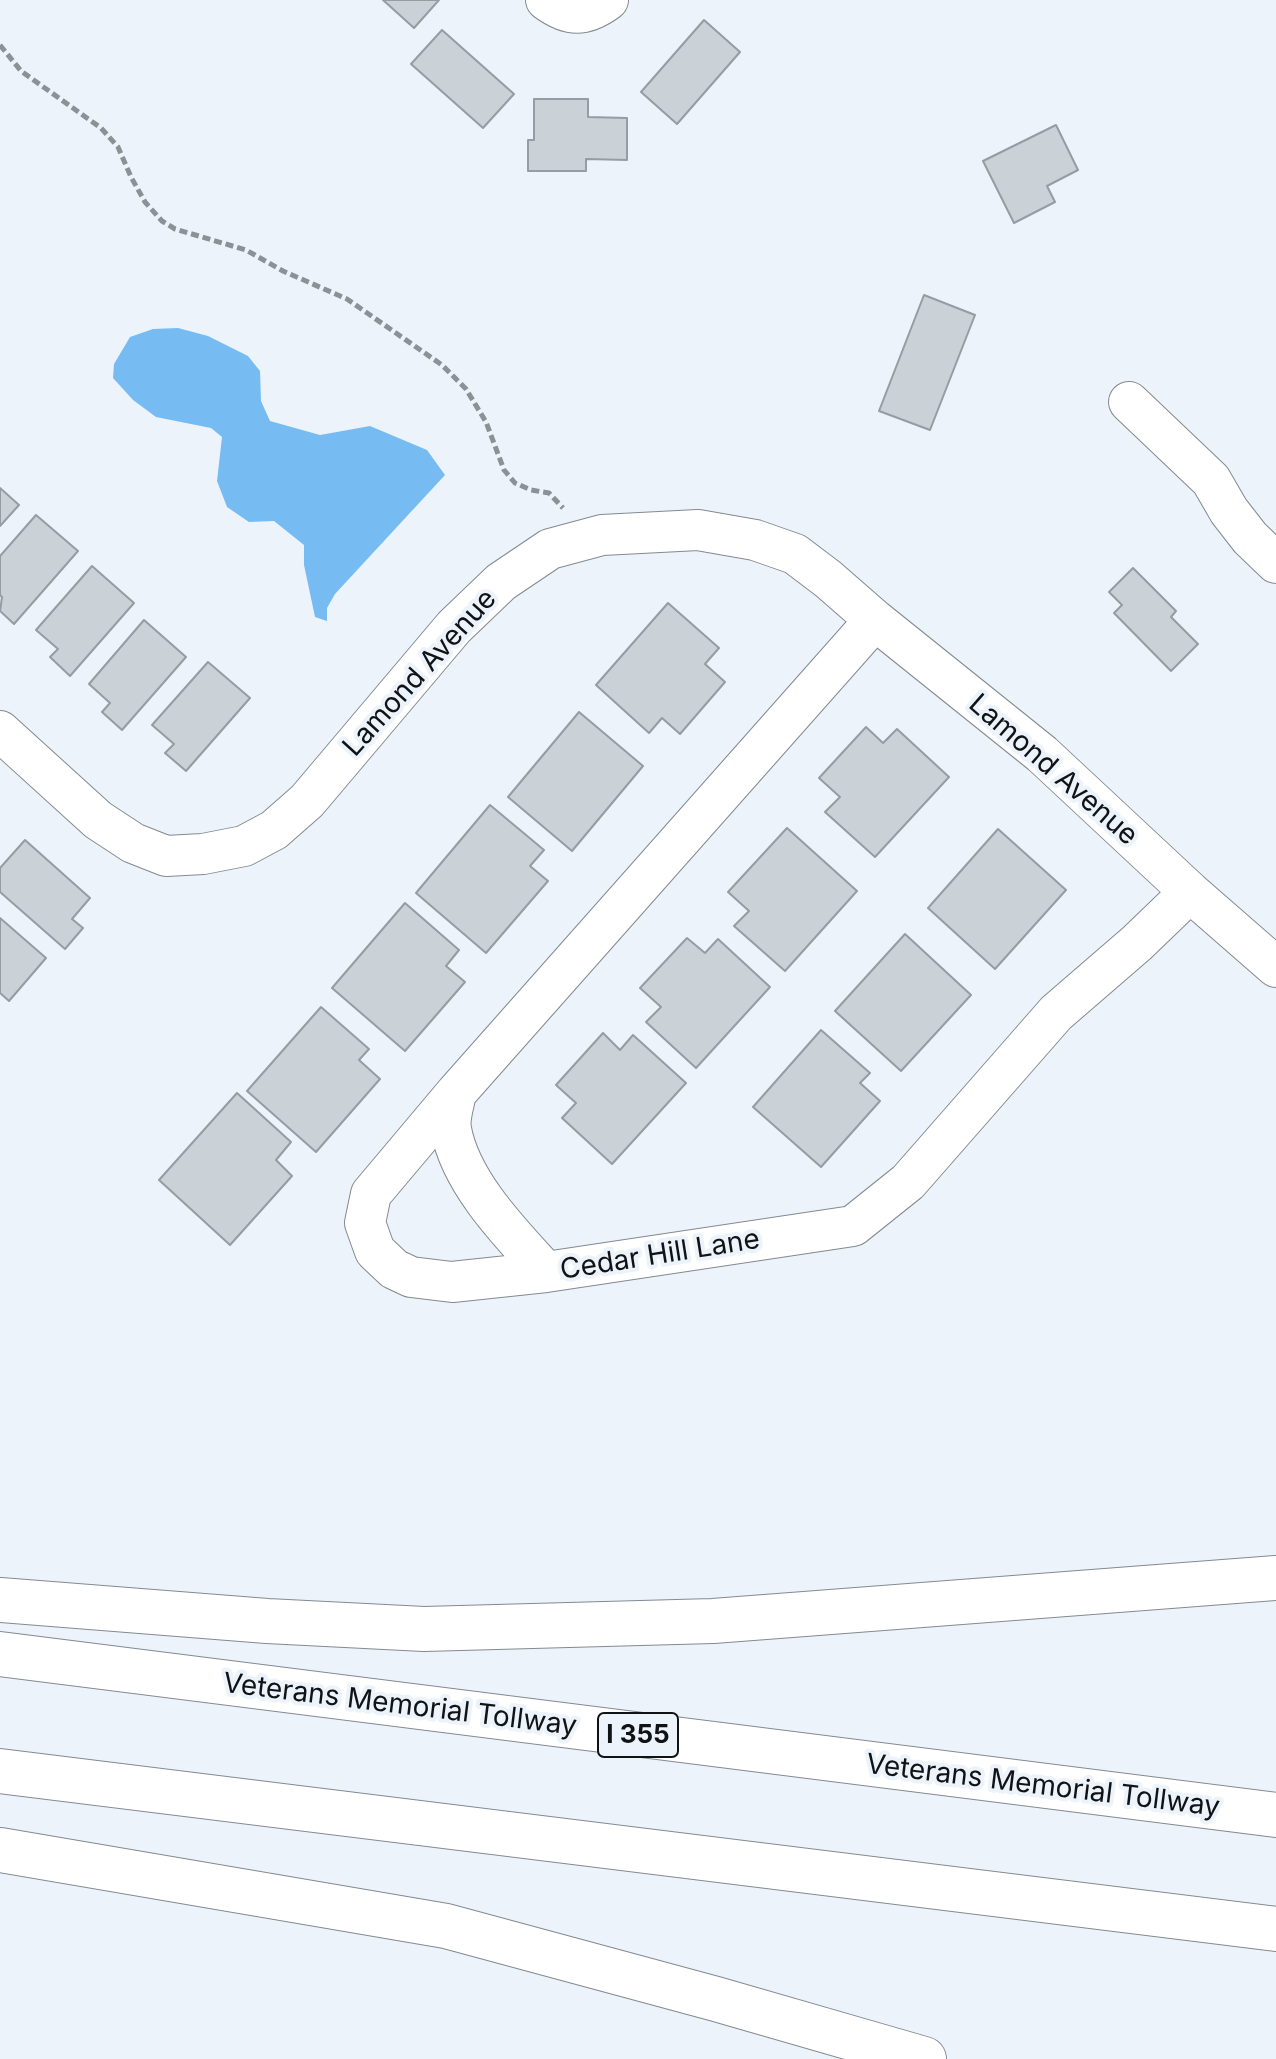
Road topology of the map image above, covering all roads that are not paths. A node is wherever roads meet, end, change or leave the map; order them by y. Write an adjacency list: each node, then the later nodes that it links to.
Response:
1 (546, 0): 2 (street)
2 (608, 0)
3 (1129, 402): 4 (street)
4 (1276, 563)
5 (875, 620): 6 (street, Lamond Avenue); 7 (street, Lamond Avenue); 9 (street)
6 (0, 731)
7 (1190, 892): 8 (street, Lamond Avenue); 10 (street, Cedar Hill Lane)
8 (1276, 967)
9 (456, 1093): 10 (street, Cedar Hill Lane); 10 (street)
10 (546, 1272)
11 (1276, 1578): 12 (highway)
12 (0, 1600)
13 (0, 1654): 15 (highway, Veterans Memorial Tollway / I 355)
14 (0, 1771): 17 (highway)
15 (1276, 1815)
16 (0, 1850): 18 (highway)
17 (1276, 1929)
18 (924, 2059)

